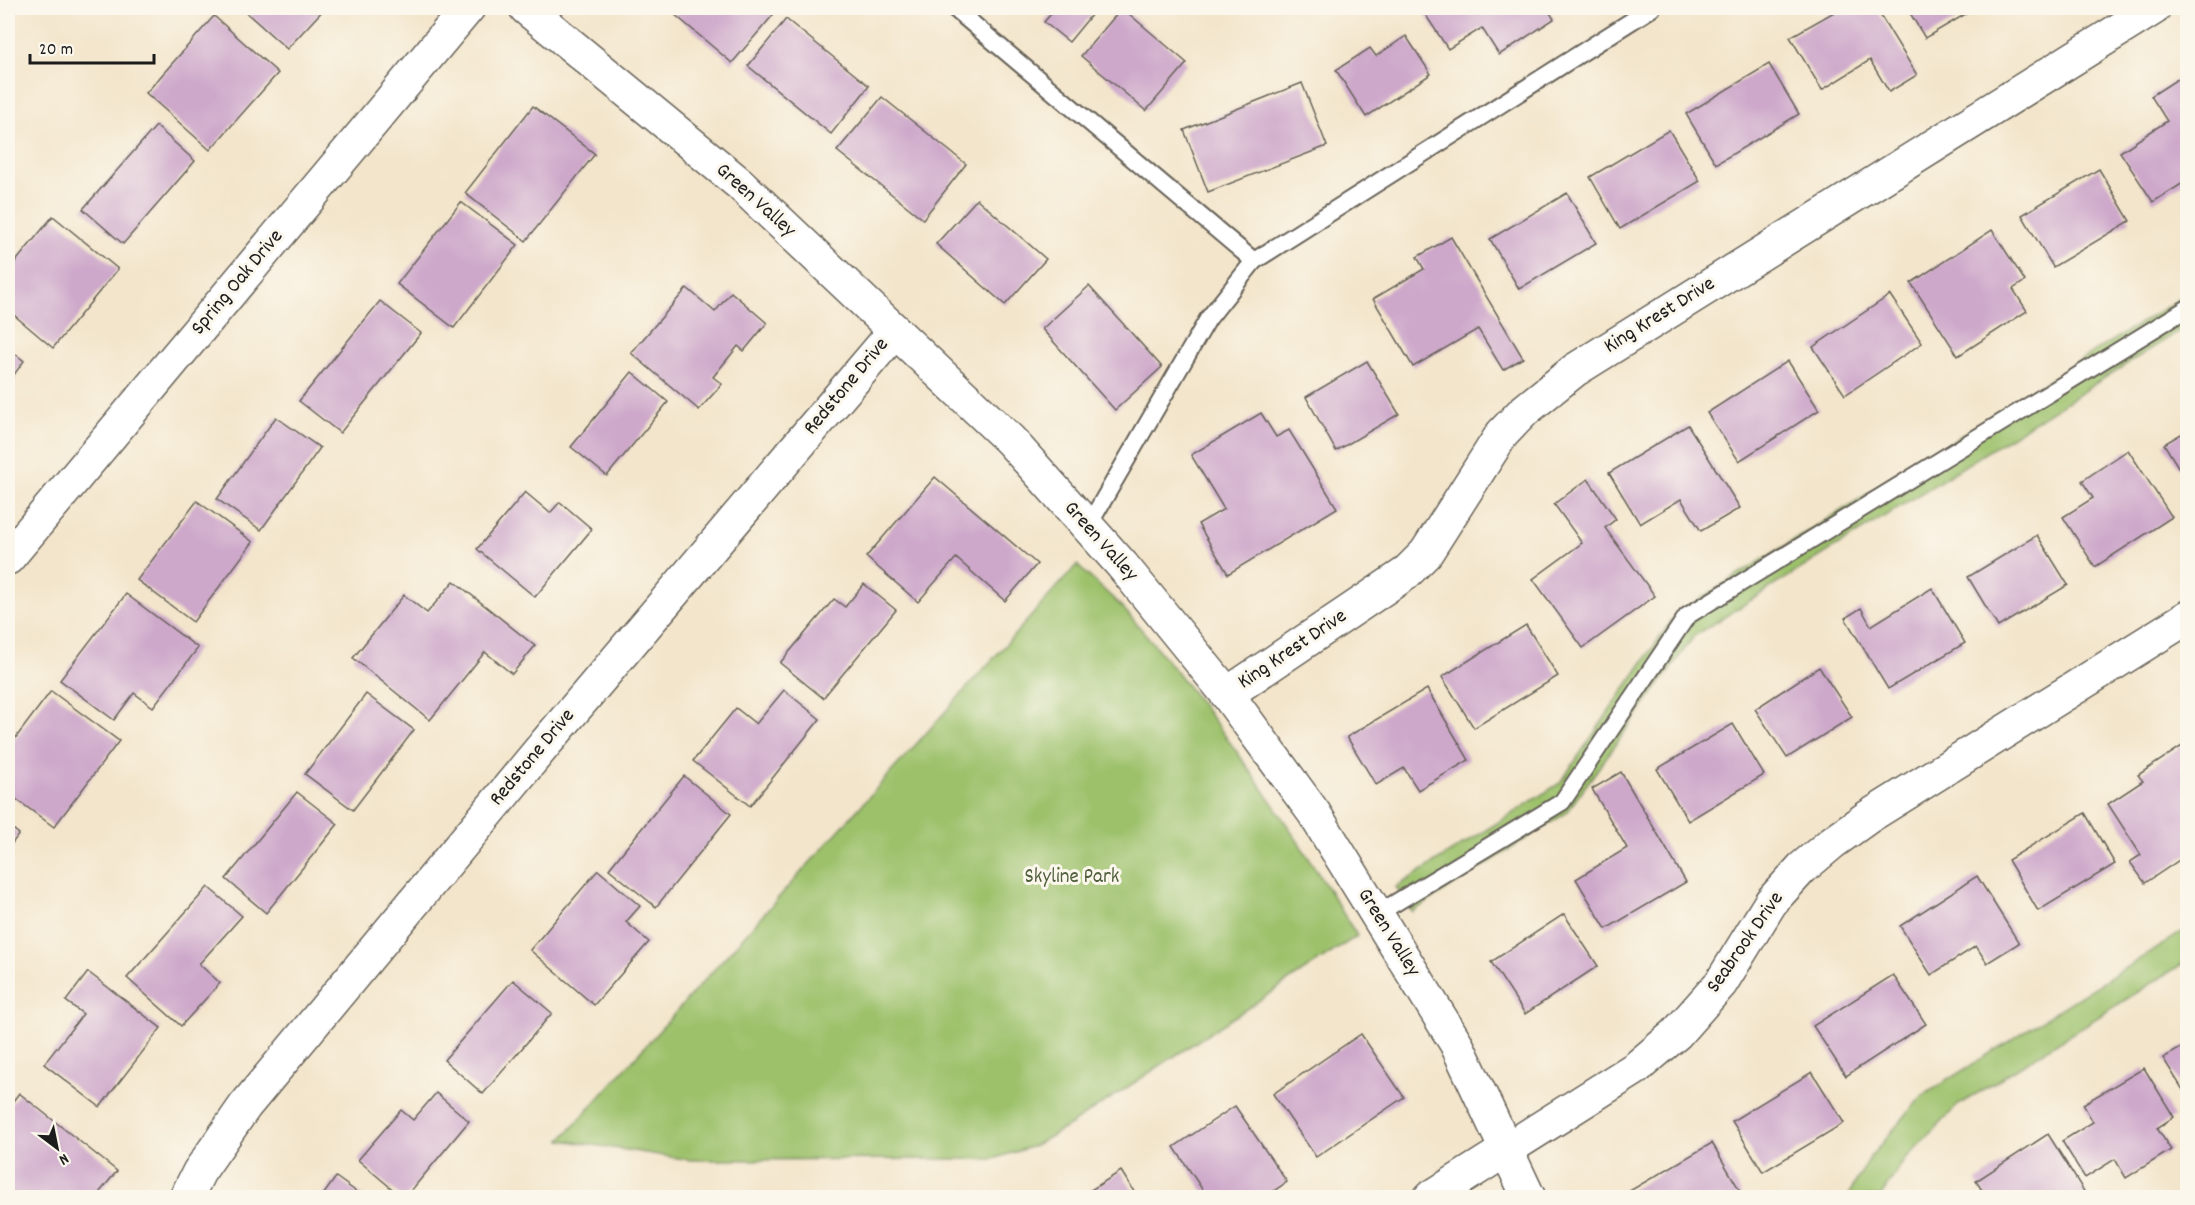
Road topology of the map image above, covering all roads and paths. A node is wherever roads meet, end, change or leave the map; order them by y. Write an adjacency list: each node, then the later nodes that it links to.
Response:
1 (468, 8): 10 (street, Spring Oak Drive)
2 (526, 8): 8 (street, Green Valley)
3 (954, 8): 6 (lane)
4 (1652, 8): 6 (lane)
5 (2154, 8): 12 (street, King Krest Drive)
6 (1254, 261): 9 (lane)
7 (2187, 308): 13 (lane)
8 (895, 331): 9 (street, Green Valley); 15 (street, Redstone Drive)
9 (1087, 528): 12 (street, Green Valley)
10 (8, 558)
11 (2187, 616): 14 (street, Seabrook Drive)
12 (1227, 694): 13 (street, Green Valley)
13 (1377, 914): 14 (street, Green Valley)
14 (1505, 1151): 16 (street, Seabrook Drive); 17 (street, Green Valley)
15 (186, 1197)
16 (1430, 1197)
17 (1528, 1197)

